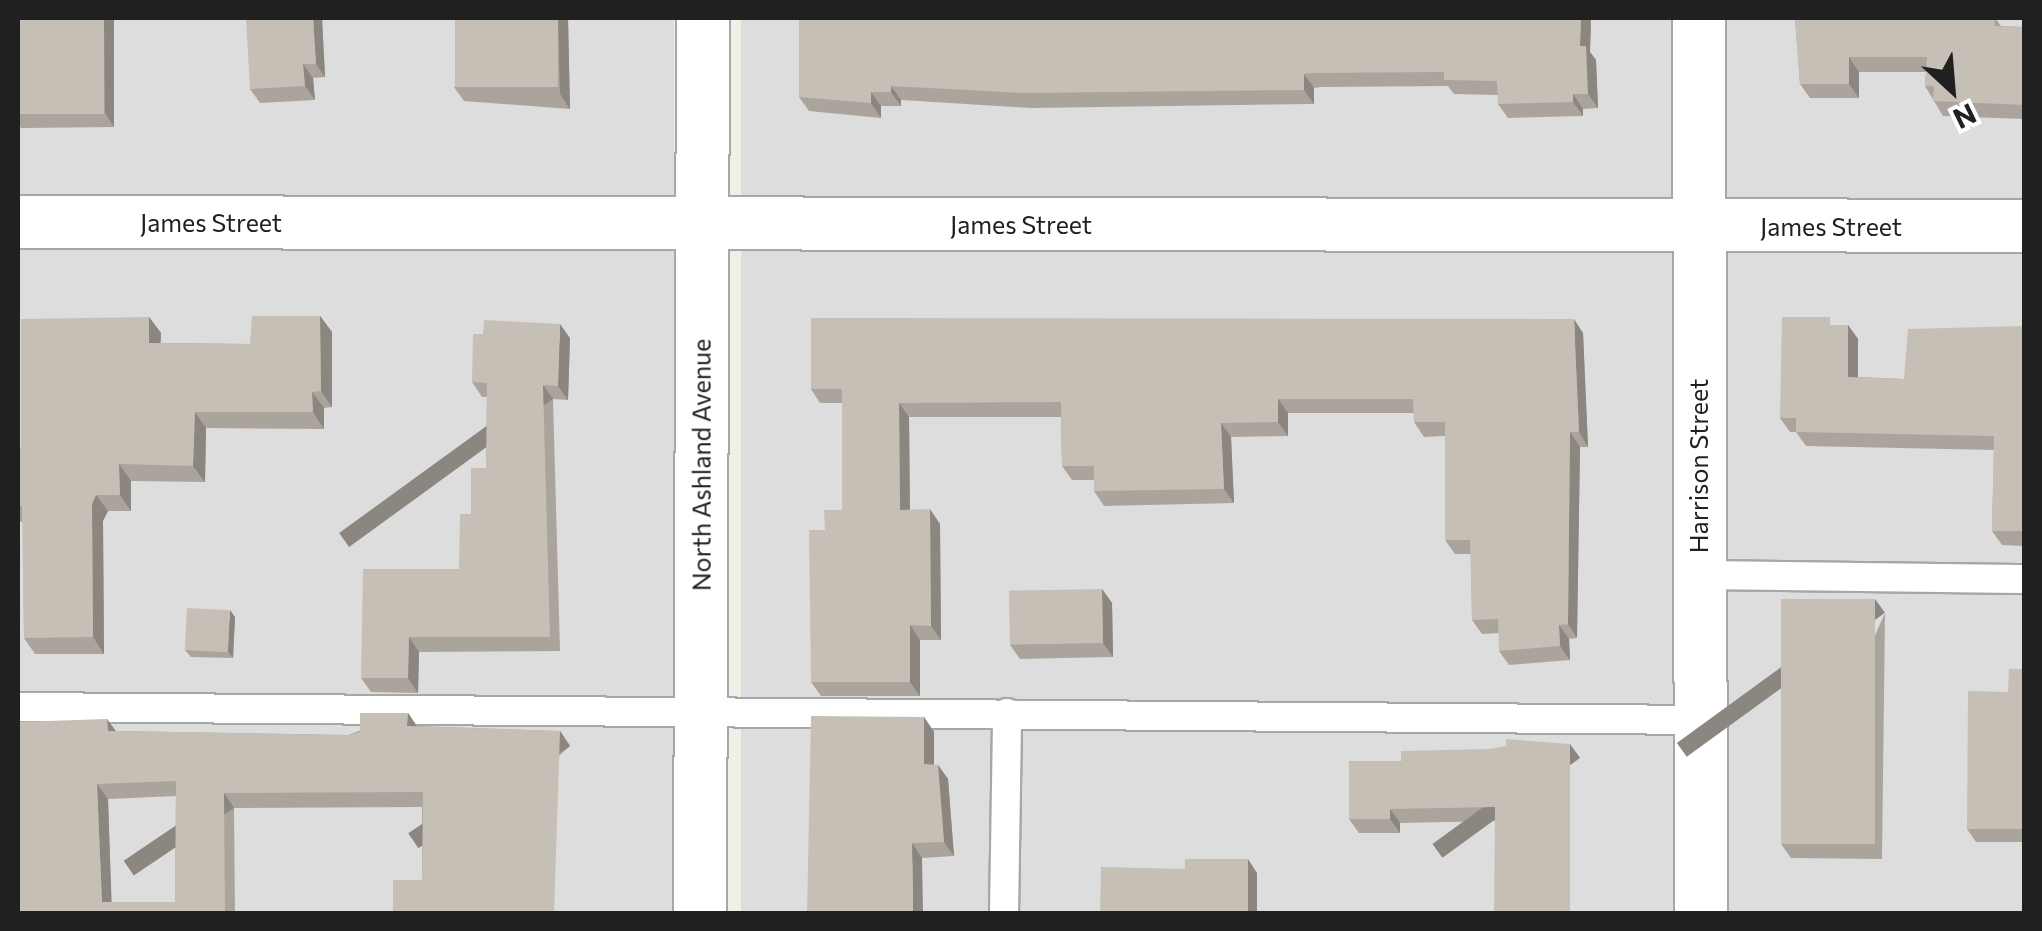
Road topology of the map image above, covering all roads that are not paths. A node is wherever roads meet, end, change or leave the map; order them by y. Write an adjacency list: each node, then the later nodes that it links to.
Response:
1 (703, 18): 4 (street, North Ashland Avenue)
2 (1699, 18): 5 (street, Harrison Street)
3 (18, 222): 4 (street, James Street)
4 (701, 223): 5 (street, James Street); 10 (street, North Ashland Avenue)
5 (1699, 226): 6 (street, James Street); 7 (street, Harrison Street)
6 (2024, 226)
7 (1698, 575): 8 (lane); 12 (street, Harrison Street)
8 (2024, 578)
9 (18, 707): 10 (lane)
10 (700, 709): 11 (lane); 13 (street, North Ashland Avenue)
11 (1008, 713): 12 (lane); 14 (lane)
12 (1698, 720): 15 (street, Harrison Street)
13 (700, 914)
14 (1004, 914)
15 (1701, 914)

